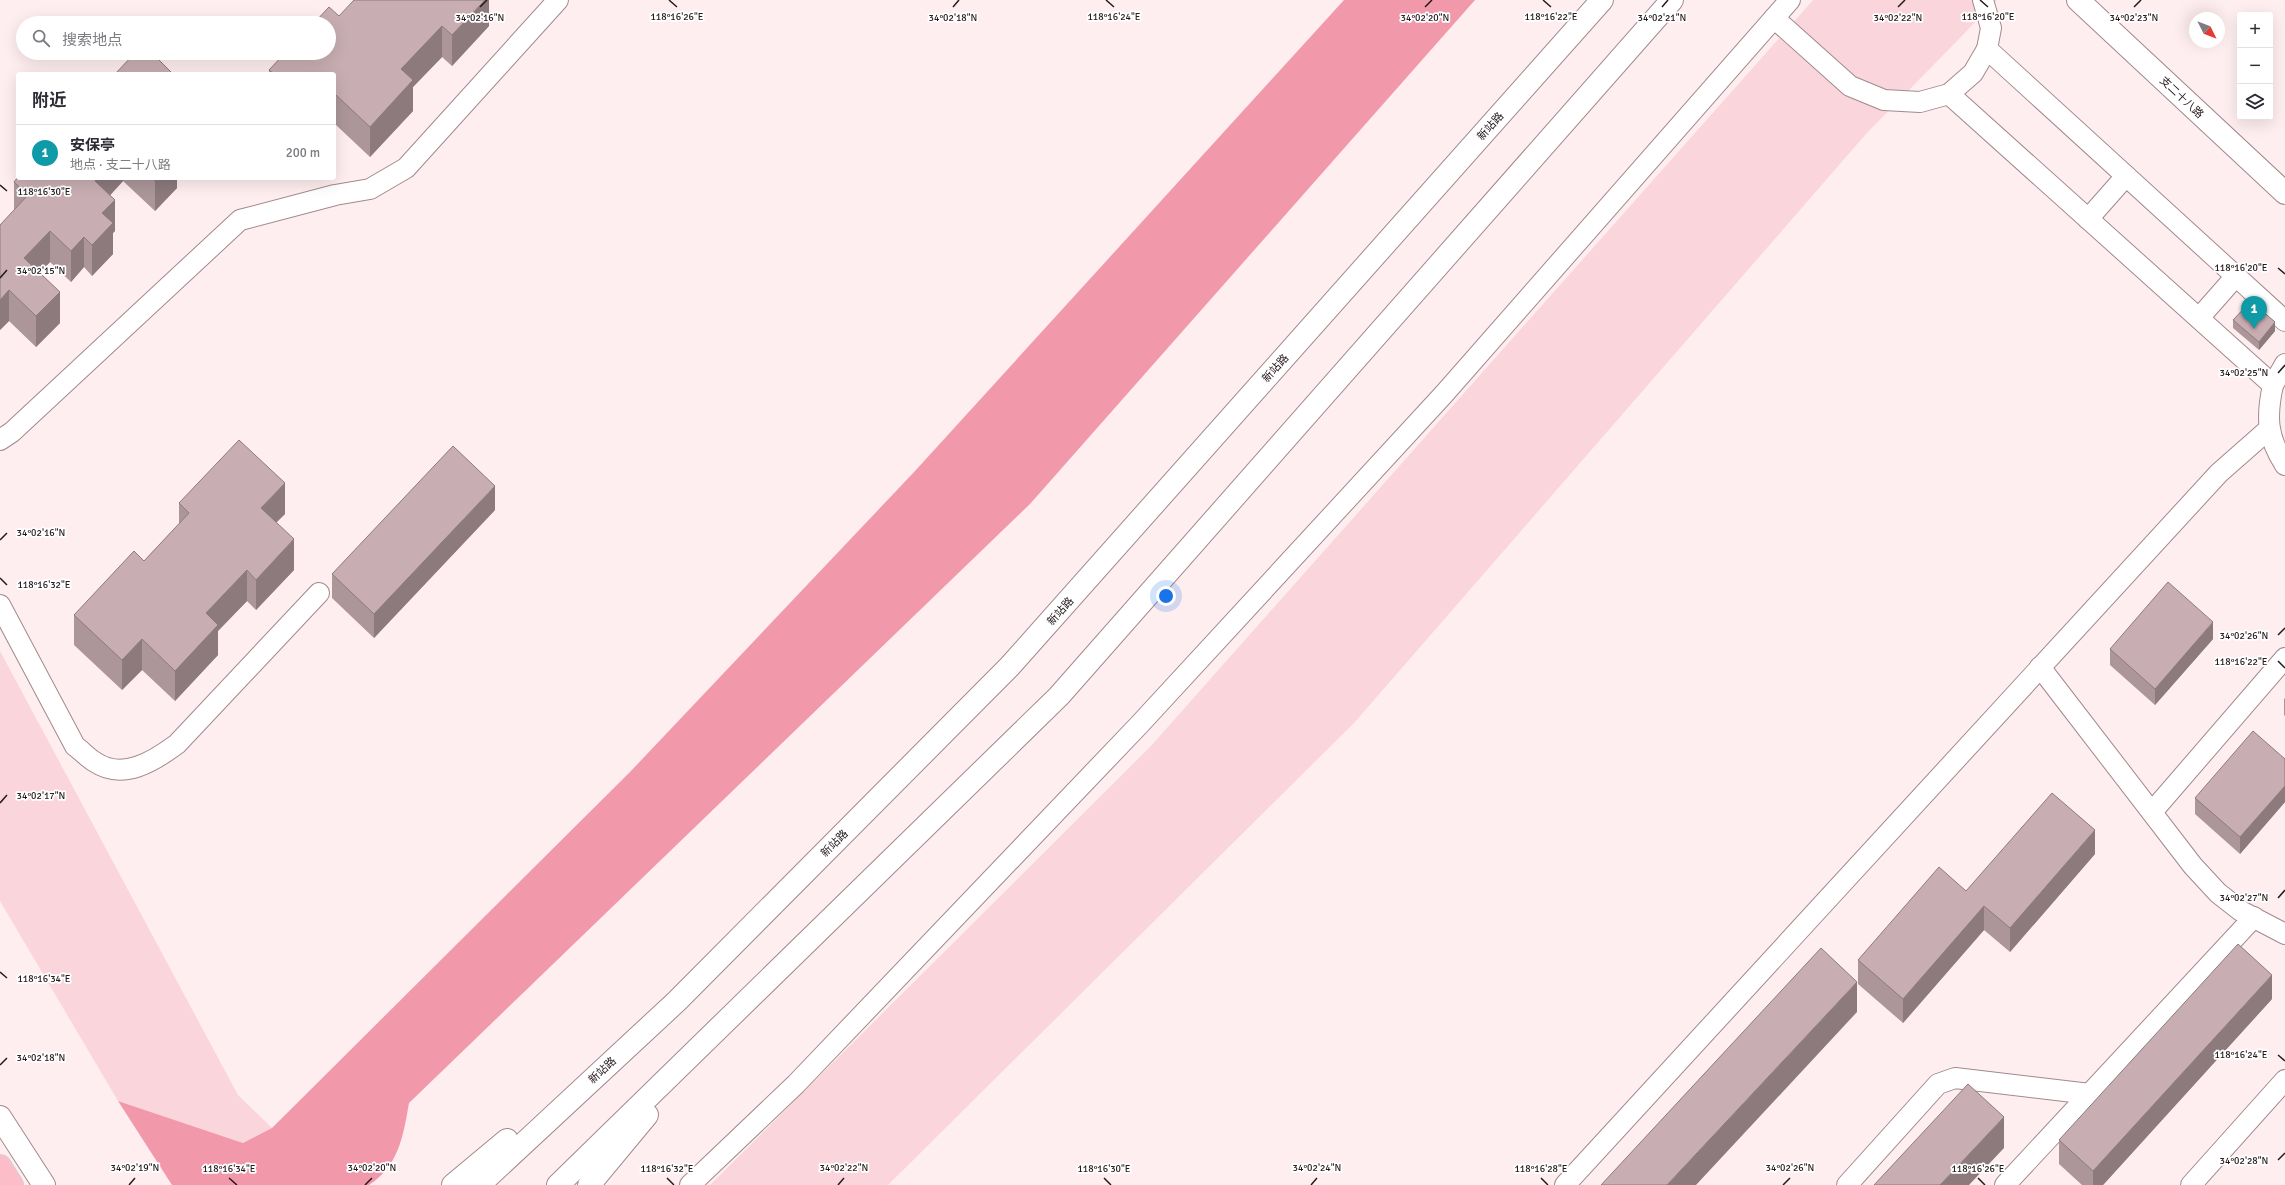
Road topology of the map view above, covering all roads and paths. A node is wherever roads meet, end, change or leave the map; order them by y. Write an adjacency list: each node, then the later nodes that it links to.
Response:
1 (558, 0): 19 (lane)
2 (1602, 0): 28 (street, 新站路)
3 (1672, 0): 29 (street)
4 (1790, 0): 7 (lane)
5 (1983, 0): 8 (lane)
6 (2078, 0): 11 (street, 支二十八路)
7 (1774, 18): 9 (lane); 40 (lane)
8 (1988, 49): 9 (lane); 10 (lane)
9 (1949, 94): 12 (lane)
10 (2126, 176): 12 (lane); 13 (lane)
11 (2285, 193)
12 (2088, 218): 14 (lane)
13 (2236, 276): 14 (lane); 15 (lane)
14 (2199, 318): 17 (lane)
15 (2285, 320)
16 (2285, 364): 17 (lane)
17 (2273, 385): 18 (lane)
18 (2269, 429): 20 (lane); 24 (lane)
19 (0, 440)
20 (2285, 465)
21 (319, 593): 22 (lane)
22 (0, 605)
23 (2285, 658): 25 (lane)
24 (2040, 667): 25 (lane); 41 (lane)
25 (2152, 812): 26 (lane)
26 (2254, 917): 27 (lane); 31 (lane)
27 (2285, 934)
28 (677, 1001): 36 (street); 37 (street, 新站路)
29 (718, 1029): 38 (street); 39 (street)
30 (2285, 1080): 44 (lane)
31 (2090, 1094): 42 (lane); 43 (lane)
32 (0, 1117): 35 (street)
33 (0, 1166): 34 (highway)
34 (12, 1185)
35 (44, 1185)
36 (453, 1185)
37 (479, 1185)
38 (558, 1185)
39 (589, 1185)
40 (690, 1185)
41 (1565, 1185)
42 (1847, 1185)
43 (2005, 1185)
44 (2191, 1185)

